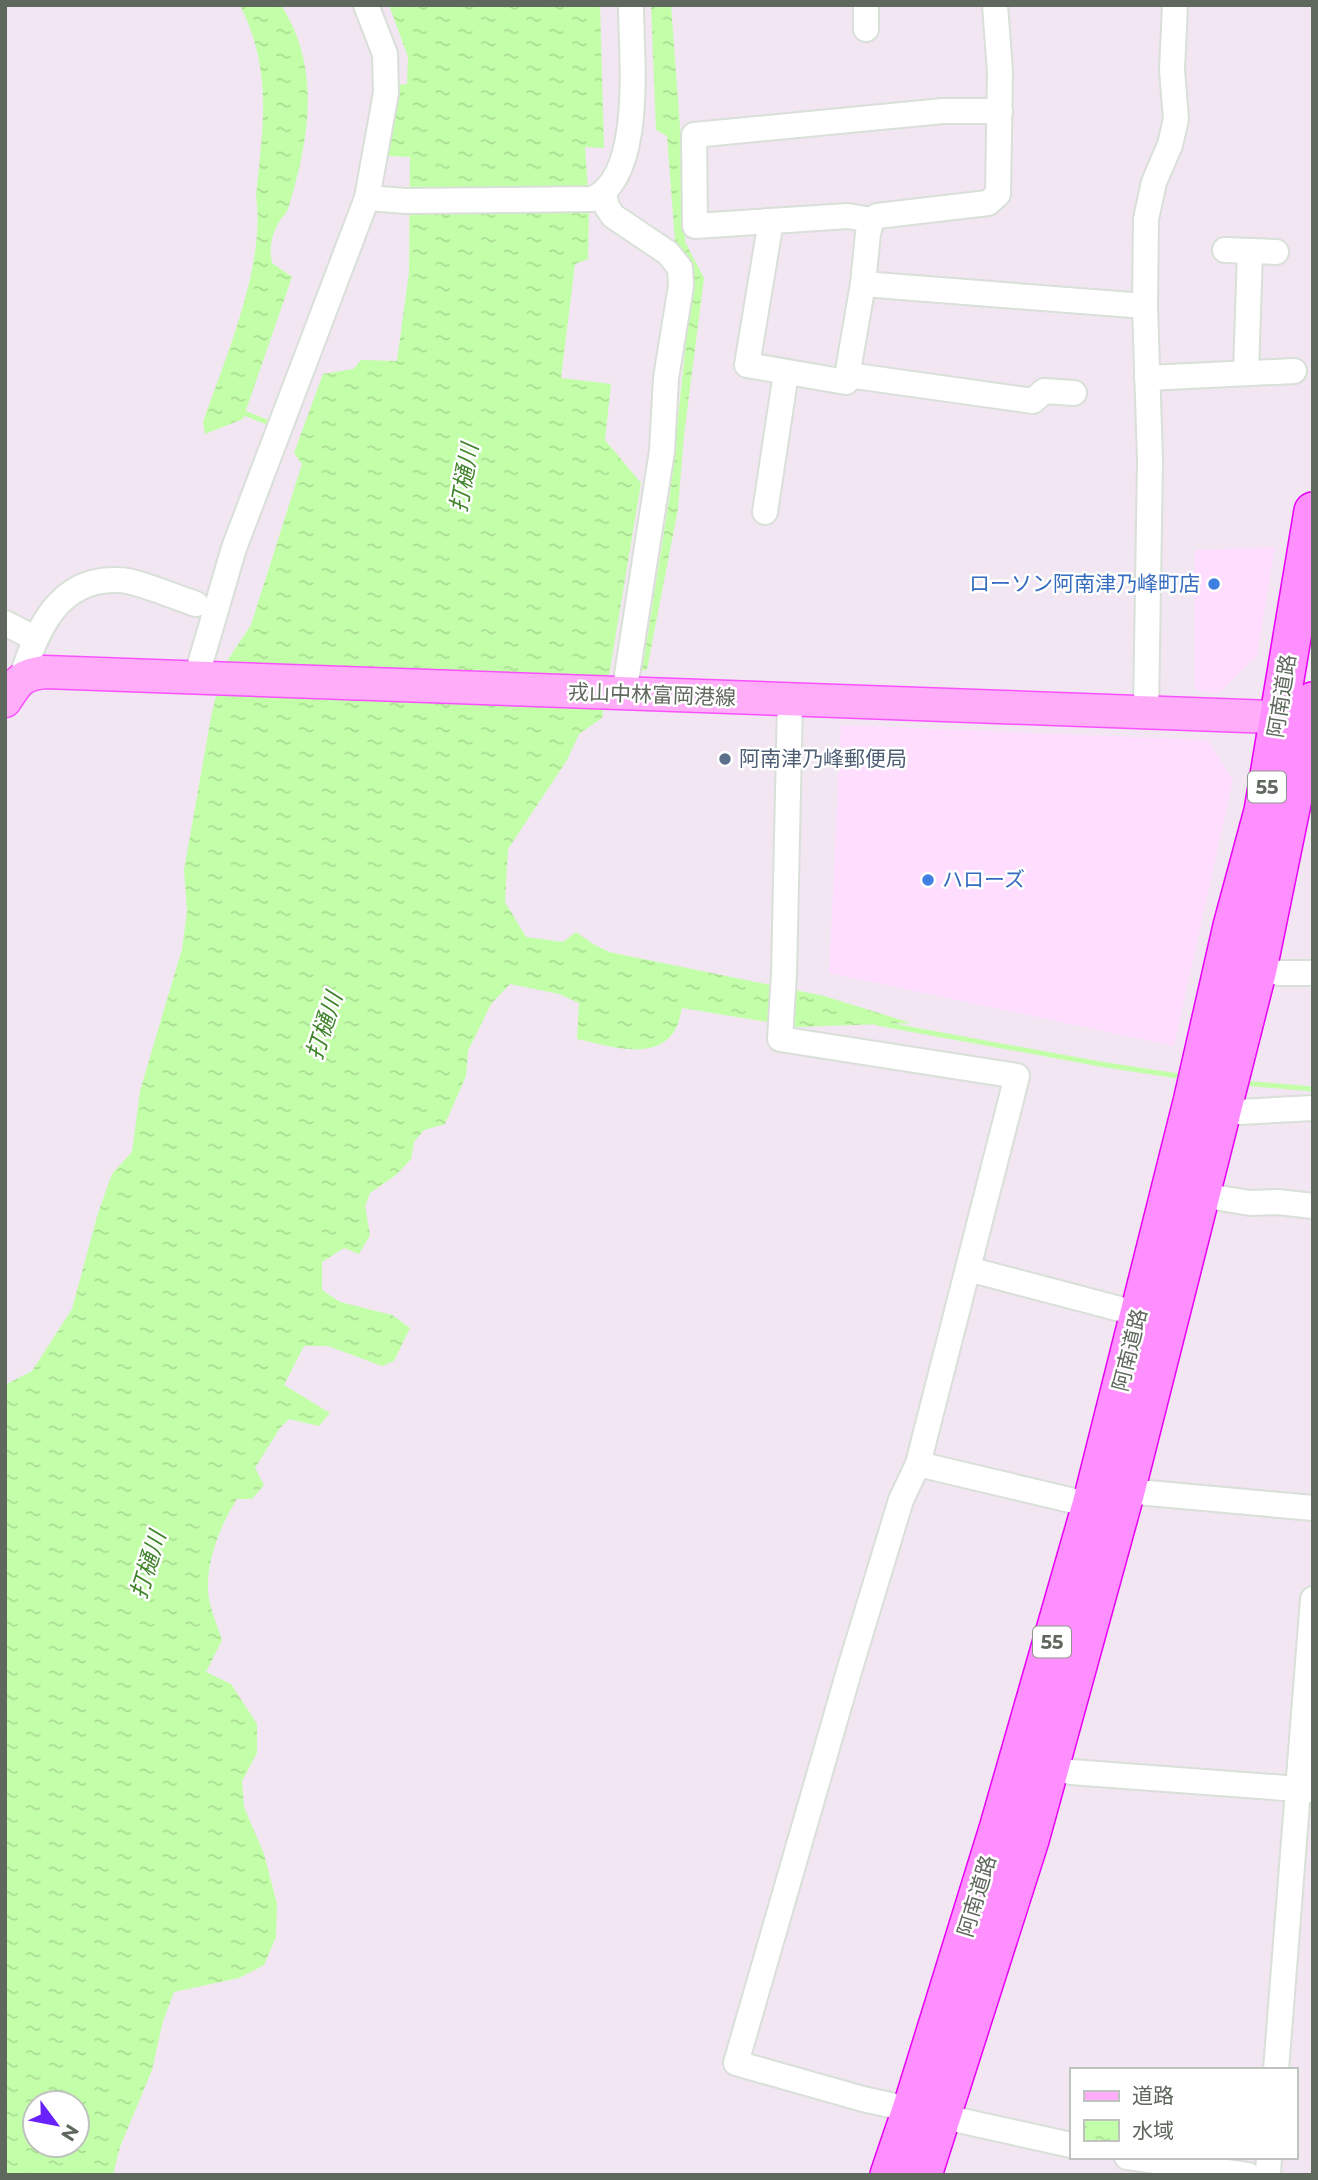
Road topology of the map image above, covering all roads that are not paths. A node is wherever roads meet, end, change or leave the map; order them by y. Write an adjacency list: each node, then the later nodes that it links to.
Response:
1 (366, 5): 7 (street)
2 (631, 5): 6 (street)
3 (995, 5): 5 (street)
4 (1174, 5): 14 (street)
5 (1000, 111): 8 (street); 9 (street)
6 (598, 197): 7 (street); 27 (street)
7 (367, 198): 25 (street)
8 (872, 220): 9 (street); 13 (street)
9 (768, 221): 16 (street)
10 (1225, 250): 11 (street)
11 (1250, 251): 12 (street); 17 (street)
12 (1276, 252)
13 (863, 284): 14 (street); 18 (street)
14 (1144, 306): 19 (street)
15 (1294, 371): 17 (street)
16 (786, 373): 18 (street); 22 (street)
17 (1246, 373): 19 (street)
18 (848, 375): 20 (street)
19 (1147, 378): 29 (street)
20 (1074, 393)
21 (1313, 511): 30 (highway, 阿南道路 / 55)
22 (765, 512)
23 (196, 604): 24 (street)
24 (21, 631): 26 (street)
25 (203, 678): 26 (main road, 戎山中林富岡港線); 27 (main road, 戎山中林富岡港線)
26 (13, 690)
27 (619, 694): 28 (main road, 戎山中林富岡港線)
28 (790, 701): 29 (main road, 戎山中林富岡港線); 38 (street)
29 (1146, 712): 30 (main road, 戎山中林富岡港線)
30 (1303, 714): 31 (highway, 阿南道路 / 55); 33 (highway, 阿南道路 / 55)
31 (1258, 969): 32 (street); 33 (highway, 阿南道路 / 55)
32 (1313, 973)
33 (1217, 1060): 34 (highway, 阿南道路 / 55)
34 (1212, 1106): 35 (street); 36 (highway, 阿南道路 / 55); 39 (highway, 阿南道路 / 55)
35 (1313, 1108)
36 (1201, 1195): 37 (street); 41 (highway, 阿南道路 / 55)
37 (1313, 1206)
38 (968, 1269): 39 (street); 40 (street)
39 (1139, 1314): 42 (highway, 阿南道路 / 55)
40 (918, 1464): 42 (street); 48 (street)
41 (1126, 1491): 42 (street); 43 (street); 45 (highway, 阿南道路 / 55)
42 (1091, 1505): 48 (highway, 阿南道路 / 55)
43 (1313, 1508)
44 (1313, 1599): 46 (street)
45 (1050, 1769): 46 (street); 48 (highway, 阿南道路 / 55)
46 (1305, 1789): 47 (street)
47 (1276, 2068)
48 (926, 2114): 49 (street); 51 (highway, 阿南道路 / 55); 52 (highway, 阿南道路 / 55)
49 (1070, 2145)
50 (1137, 2164): 53 (street)
51 (889, 2175)
52 (923, 2175)
53 (1248, 2175)

